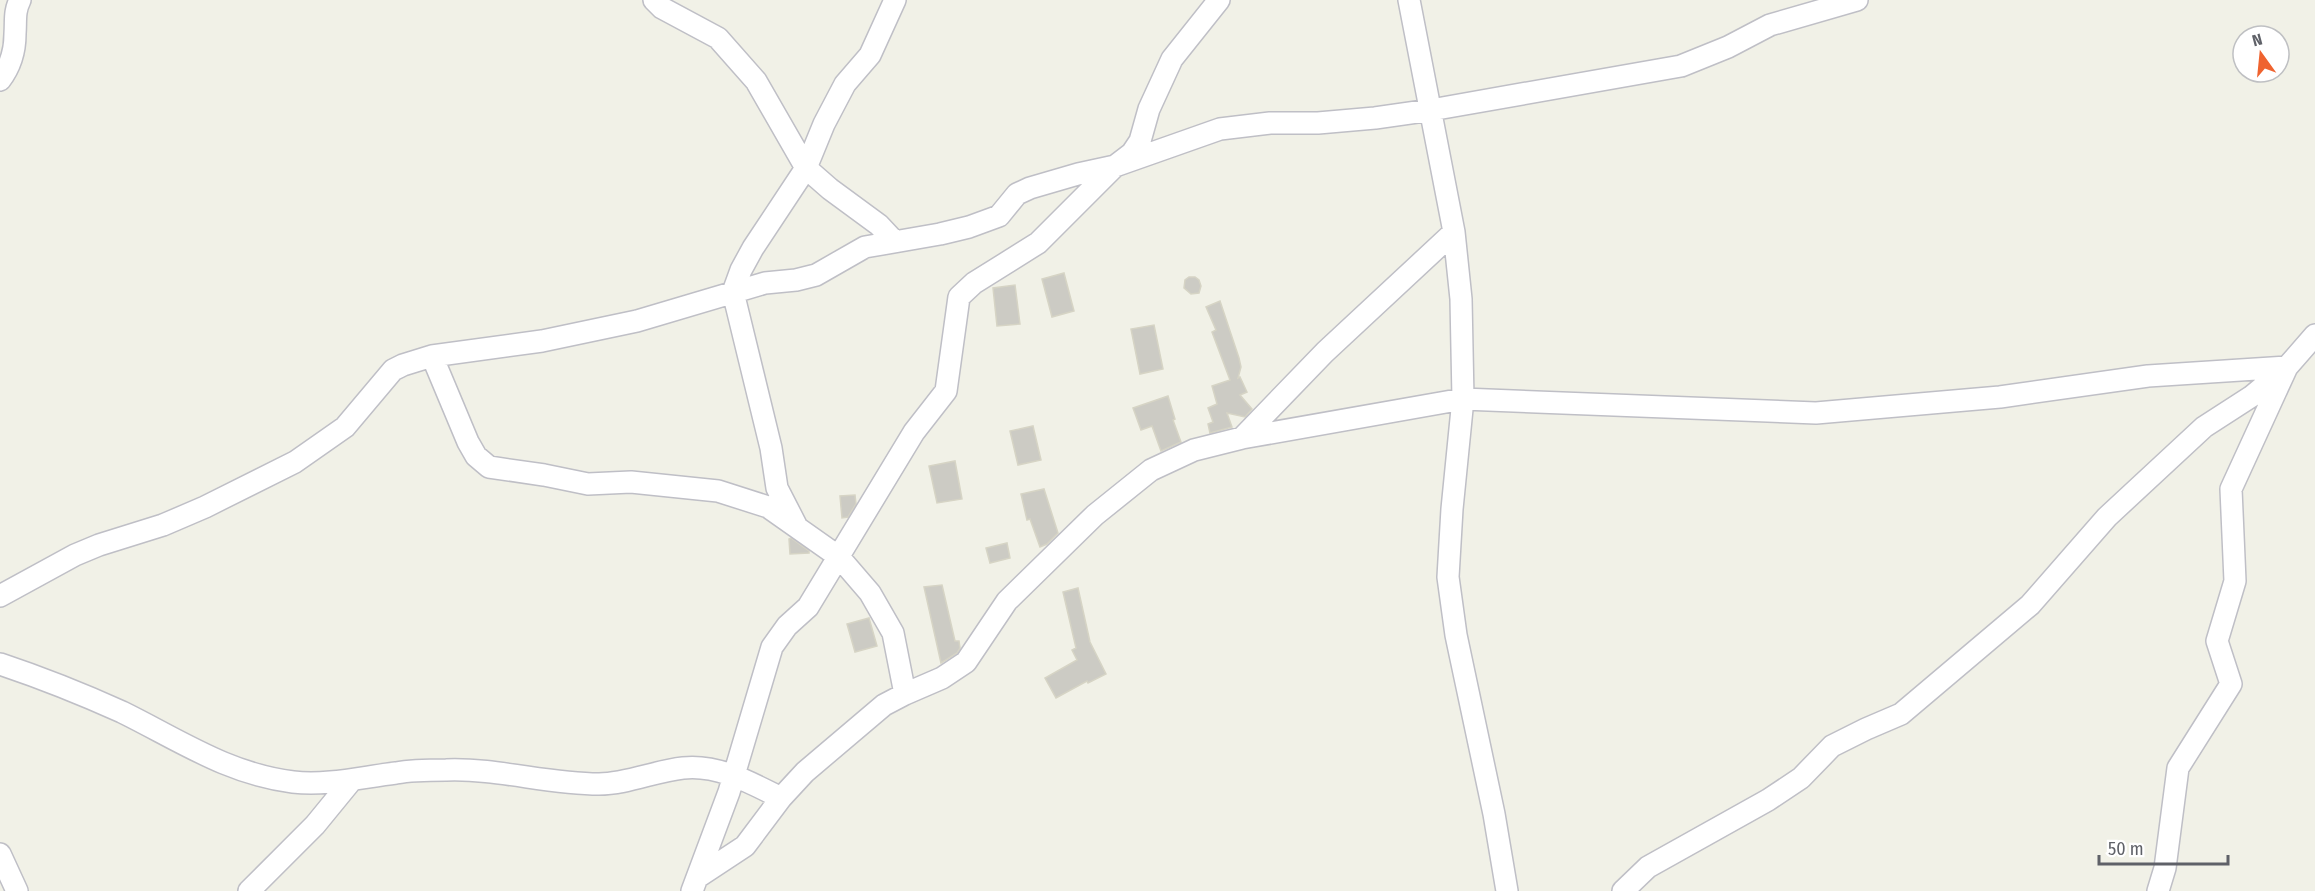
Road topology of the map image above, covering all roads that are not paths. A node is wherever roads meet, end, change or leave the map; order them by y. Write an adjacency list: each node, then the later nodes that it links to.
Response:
1 (20, 0): 7 (street)
2 (654, 0): 10 (street)
3 (895, 0): 10 (street)
4 (1219, 0): 9 (street)
5 (1408, 0): 8 (street)
6 (1857, 0): 8 (street)
7 (0, 80)
8 (1431, 110): 9 (street); 11 (street)
9 (1115, 166): 12 (street); 20 (street)
10 (806, 168): 12 (street); 13 (street)
11 (1454, 232): 17 (street); 18 (street)
12 (894, 241): 13 (street)
13 (734, 292): 15 (street); 19 (street)
14 (2315, 335): 16 (street)
15 (432, 356): 19 (street); 21 (street)
16 (2287, 368): 17 (street); 32 (street); 33 (street)
17 (1462, 399): 18 (street); 31 (street)
18 (1242, 438): 23 (street)
19 (798, 528): 20 (street)
20 (839, 557): 23 (street); 24 (street)
21 (0, 596)
22 (0, 664): 25 (street)
23 (905, 694): 26 (street)
24 (734, 775): 25 (street); 26 (street); 28 (street)
25 (351, 781): 30 (street)
26 (781, 798): 28 (street)
27 (0, 854): 29 (street)
28 (695, 884)
29 (17, 891)
30 (249, 891)
31 (1507, 891)
32 (1623, 891)
33 (2158, 891)

